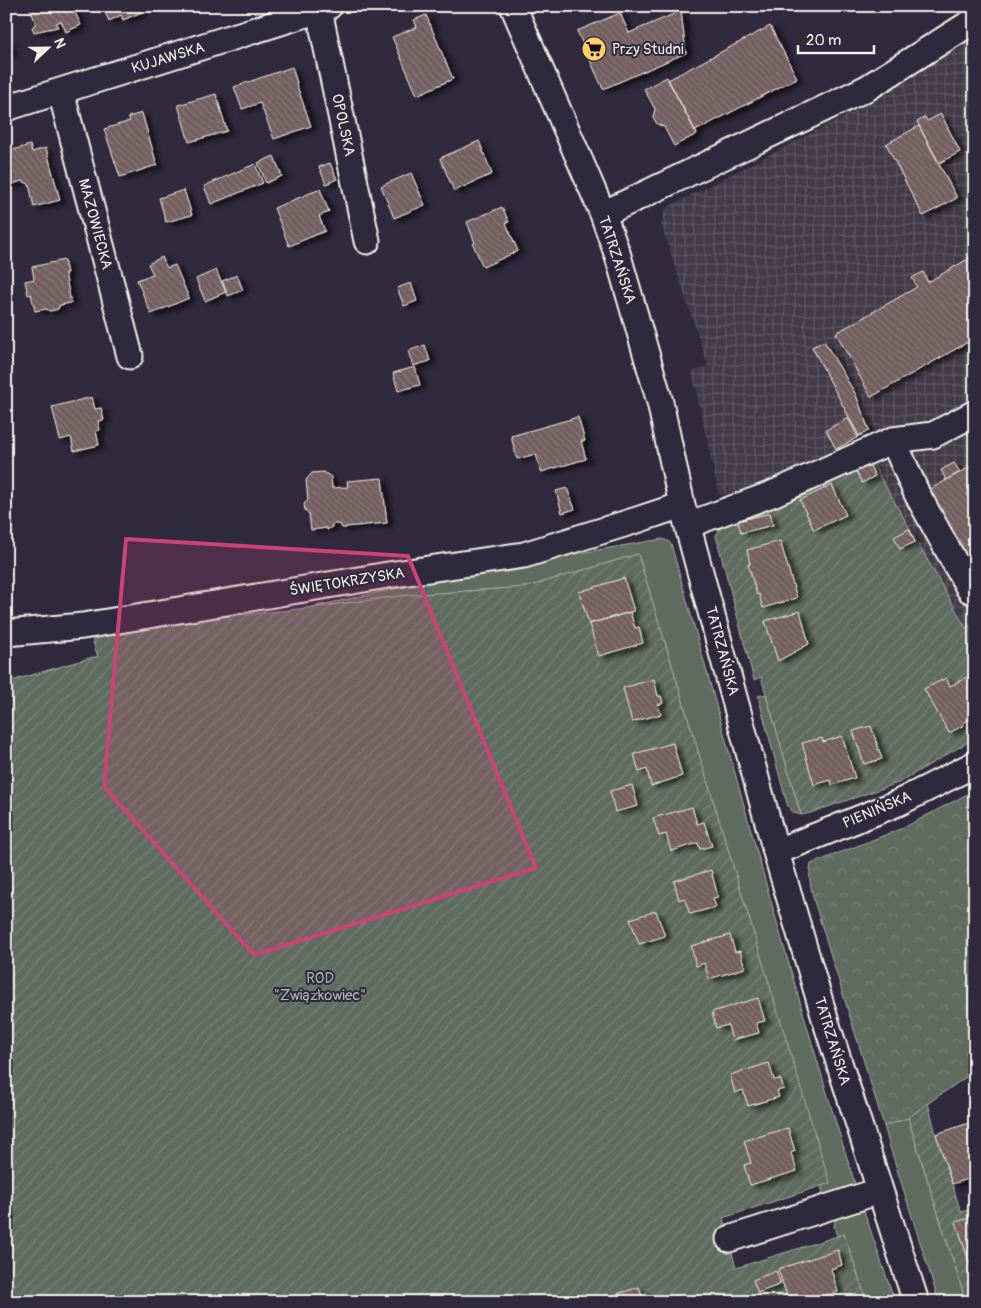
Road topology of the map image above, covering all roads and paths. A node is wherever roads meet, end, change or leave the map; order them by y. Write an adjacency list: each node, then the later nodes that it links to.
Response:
1 (513, 6): 6 (street, TATRZAŃSKA)
2 (324, 8): 4 (street, KUJAWSKA); 7 (street, OPOLSKA)
3 (975, 20): 6 (street)
4 (61, 92): 5 (street, KUJAWSKA); 8 (street, MAZOWIECKA)
5 (6, 108)
6 (603, 214): 11 (street, TATRZAŃSKA)
7 (367, 240)
8 (130, 356)
9 (975, 413): 10 (street, ŚWIĘTOKRZYSKA)
10 (893, 440): 11 (street, ŚWIĘTOKRZYSKA); 12 (street)
11 (685, 515): 13 (street, ŚWIĘTOKRZYSKA); 15 (street, TATRZAŃSKA)
12 (975, 588)
13 (6, 633)
14 (975, 764): 15 (street, PIENIŃSKA)
15 (776, 852): 16 (street, TATRZAŃSKA)
16 (880, 1191): 17 (street); 18 (street, TATRZAŃSKA)
17 (729, 1239)
18 (916, 1302)

